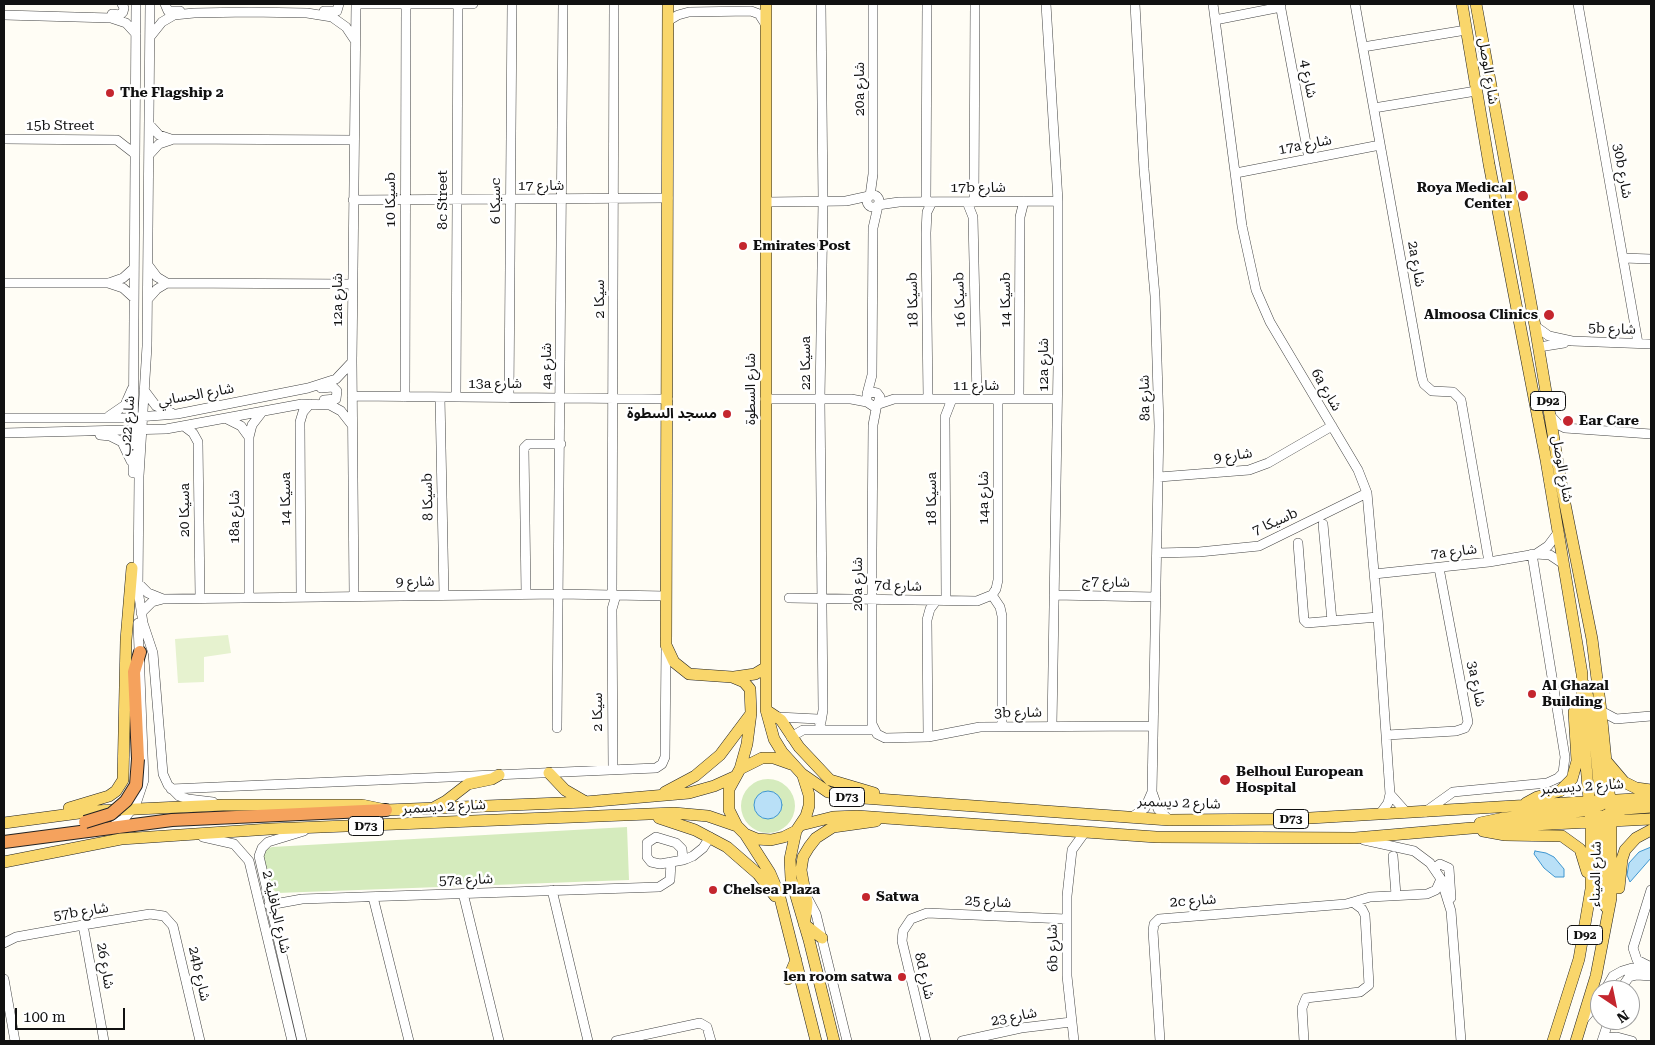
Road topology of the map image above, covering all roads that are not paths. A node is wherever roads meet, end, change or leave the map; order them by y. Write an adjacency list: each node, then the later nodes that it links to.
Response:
1 (122, 4): 30 (street)
2 (136, 4): 35 (street, شارع 22ب)
3 (150, 4): 36 (street, شارع 22ب)
4 (165, 4): 27 (street)
5 (339, 4): 28 (street)
6 (356, 4): 7 (street); 37 (street, 12a شارع)
7 (406, 4): 8 (street); 57 (street, سيكا 10b)
8 (458, 4): 9 (street); 58 (street, 8c Street)
9 (473, 4)
10 (512, 4): 55 (street, سيكا 6c)
11 (563, 4): 56 (street, 4a شارع)
12 (614, 4): 53 (street, سيكا 2)
13 (668, 4): 32 (main road)
14 (766, 4): 33 (main road, شارع السطوة)
15 (821, 4): 59 (street, سيكا 22a)
16 (874, 4): 60 (street, 20a شارع)
17 (927, 4): 64 (street, سيكا 18b)
18 (975, 4): 65 (street, سيكا 16b)
19 (1046, 4): 62 (street, 12a شارع)
20 (1135, 4): 121 (street, 8a شارع)
21 (1213, 4): 31 (street, 6a شارع)
22 (1355, 4): 38 (street, 2a شارع)
23 (1462, 4): 34 (main road, شارع الوصل / D92)
24 (1476, 4): 77 (main road, شارع الوصل / D92)
25 (1578, 4): 66 (street, 30b شارع)
26 (1281, 5): 31 (street); 50 (street, شارع 4)
27 (194, 12): 28 (street); 36 (street)
28 (306, 13): 37 (street)
29 (4, 15): 30 (street)
30 (94, 17): 35 (street)
31 (1215, 20): 51 (street, 6a شارع)
32 (668, 21): 33 (street); 52 (main road)
33 (766, 25): 63 (main road, شارع السطوة)
34 (1466, 30): 38 (street); 39 (main road, شارع الوصل / D92)
35 (136, 34): 42 (street, شارع 22ب)
36 (150, 38): 41 (street, شارع 22ب)
37 (354, 40): 46 (street, 12a شارع)
38 (1363, 47): 40 (street, 2a شارع)
39 (1476, 91): 40 (street); 74 (main road, شارع الوصل / D92)
40 (1374, 108): 47 (street, 2a شارع)
41 (149, 124): 45 (street); 49 (street, شارع 22ب)
42 (135, 126): 44 (street); 48 (street, شارع 22ب)
43 (4, 139): 44 (street, 15b Street)
44 (117, 140): 48 (street)
45 (171, 140): 46 (street); 49 (street)
46 (354, 140): 54 (street, 12a شارع)
47 (1380, 145): 50 (street, 17a شارع); 128 (street, 2a شارع)
48 (135, 154): 69 (street, شارع 22ب)
49 (149, 155): 68 (street, شارع 22ب)
50 (1309, 159): 51 (street, 17a شارع)
51 (1236, 173): 112 (street, 6a شارع)
52 (668, 198): 53 (street, شارع 17); 93 (main road)
53 (613, 199): 56 (street, شارع 17); 92 (street, سيكا 2)
54 (353, 200): 57 (street, شارع 17); 73 (street, 12a شارع)
55 (509, 200): 56 (street, شارع 17); 58 (street, شارع 17); 90 (street, سيكا 6c)
56 (562, 200): 91 (street, 4a شارع)
57 (405, 201): 58 (street, شارع 17); 87 (street, سيكا 10b)
58 (457, 201): 89 (street, 8c Street)
59 (823, 201): 60 (street, 17b شارع); 63 (street, 17b شارع); 95 (street, سيكا 22a)
60 (873, 201): 64 (street, 17b شارع); 96 (street, 20a شارع)
61 (1024, 201): 62 (street, 17b شارع); 65 (street, 17b شارع); 101 (street, سيكا 14b)
62 (1058, 201): 102 (street, 12a شارع)
63 (766, 202): 94 (main road, شارع السطوة)
64 (929, 202): 65 (street, 17b شارع); 97 (street, سيكا 18b)
65 (970, 202): 99 (street, سيكا 16b)
66 (1623, 258): 67 (street); 79 (street, 30b شارع)
67 (1651, 259)
68 (148, 265): 72 (street); 76 (street, شارع 22ب)
69 (134, 268): 71 (street); 75 (street, شارع 22ب)
70 (4, 283): 71 (street)
71 (108, 283): 75 (street)
72 (167, 283): 73 (street); 76 (street)
73 (352, 284): 82 (street, 12a شارع)
74 (1516, 297): 81 (main road); 124 (main road, شارع الوصل / D92)
75 (134, 298): 83 (street, شارع 22ب)
76 (148, 298): 85 (street, شارع 22ب)
77 (1535, 326): 78 (street, 5b شارع); 81 (main road, شارع الوصل / D92)
78 (1572, 341): 79 (street, 5b شارع); 81 (street, 5b شارع)
79 (1638, 343): 80 (street, 5b شارع)
80 (1651, 344)
81 (1539, 346): 106 (main road, شارع الوصل / D92)
82 (352, 361): 84 (street, شارع الحسابي); 86 (street, 12a شارع)
83 (133, 384): 108 (street); 109 (street, شارع 22ب)
84 (308, 388): 103 (street); 105 (street, شارع الحسابي)
85 (144, 390): 105 (street); 109 (street, شارع 22ب)
86 (352, 396): 87 (street, 13a شارع); 111 (street, 12a شارع)
87 (405, 397): 88 (street, 13a شارع)
88 (440, 397): 89 (street, 13a شارع); 136 (street, سيكا 8b)
89 (456, 397): 90 (street, 13a شارع)
90 (509, 398): 91 (street, 13a شارع)
91 (560, 398): 92 (street, 13a شارع); 119 (street, 4a شارع)
92 (614, 398): 93 (street, 13a شارع); 137 (street, سيكا 2)
93 (668, 399): 141 (main road)
94 (765, 399): 95 (street, شارع 11); 157 (main road, شارع السطوة)
95 (820, 399): 96 (street, شارع 11); 146 (street, سيكا 22a)
96 (872, 399): 97 (street, شارع 11); 147 (street, 20a شارع)
97 (928, 399): 98 (street, شارع 11)
98 (952, 399): 99 (street, شارع 11); 150 (street, سيكا 18a)
99 (977, 399): 100 (street, شارع 11)
100 (998, 399): 101 (street, شارع 11); 138 (street, 14a شارع)
101 (1019, 399): 102 (street, شارع 11)
102 (1057, 399): 139 (street, 12a شارع)
103 (306, 404): 104 (street, شارع الحسابي); 111 (street, شارع الحسابي); 142 (street, سيكا 14a)
104 (263, 412): 110 (street, شارع الحسابي); 118 (street, 18a شارع)
105 (177, 414): 109 (street, شارع الحسابي)
106 (1550, 415): 117 (street); 161 (main road, شارع الوصل / D92)
107 (4, 418): 108 (street, شارع الحسابي)
108 (103, 418): 109 (street, شارع الحسابي)
109 (138, 418): 114 (street, شارع 22ب)
110 (226, 418): 113 (street, شارع الحسابي); 118 (street)
111 (352, 425): 140 (street, 12a شارع)
112 (1332, 426): 121 (street, شارع 9); 122 (street, 6a شارع)
113 (185, 427): 114 (street, شارع الحسابي); 143 (street, سيكا 20a)
114 (138, 430): 115 (street, شارع الحسابي); 120 (street, شارع 22ب); 133 (street, شارع 22ب)
115 (85, 432): 116 (street, شارع الحسابي); 120 (street)
116 (4, 433)
117 (1651, 434)
118 (249, 437): 144 (street, 18a شارع)
119 (560, 444): 134 (street); 135 (street, 4a شارع)
120 (133, 470): 130 (street, شارع 22ب)
121 (1159, 477): 126 (street, 8a شارع)
122 (1366, 493): 126 (street, سيكا 7b); 132 (street, 6a شارع)
123 (1323, 524): 154 (street)
124 (1557, 534): 127 (street); 129 (main road, شارع الوصل / D92)
125 (1298, 542): 154 (street)
126 (1157, 553): 148 (street, 8a شارع)
127 (1534, 554): 128 (street, 7a شارع); 129 (street, 7a شارع); 198 (street)
128 (1490, 562): 131 (street, 7a شارع)
129 (1562, 563): 158 (main road, شارع الوصل / D92)
130 (132, 568): 156 (street, شارع 22ب); 202 (main road)
131 (1439, 568): 132 (street, 7a شارع); 171 (street, 3a شارع)
132 (1374, 574): 153 (street, 6a شارع)
133 (137, 582): 149 (street); 152 (street, شارع 22ب)
134 (526, 594): 135 (street, شارع 9); 136 (street, شارع 9)
135 (560, 594): 137 (street, شارع 9); 169 (street, 4a شارع)
136 (444, 595): 140 (street, شارع 9)
137 (614, 595): 141 (street, شارع 9); 175 (street, سيكا 2)
138 (992, 595): 150 (street, 7d شارع); 168 (street)
139 (1054, 595): 148 (street, شارع 7ج); 166 (street, 12a شارع)
140 (354, 596): 142 (street, شارع 9)
141 (666, 596): 155 (main road)
142 (301, 597): 144 (street, شارع 9)
143 (200, 598): 144 (street, شارع 9); 149 (street, شارع 9)
144 (249, 598)
145 (789, 598): 146 (street, 7d شارع)
146 (821, 598): 147 (street, 7d شارع); 165 (street, سيكا 22a)
147 (872, 598): 151 (street, 7d شارع); 170 (street, 20a شارع)
148 (1156, 598): 167 (street, 8a شارع)
149 (163, 599): 152 (street, شارع 9)
150 (946, 600): 151 (street, 7d شارع)
151 (936, 601): 173 (street)
152 (141, 613): 180 (street, شارع 22ب)
153 (1378, 617): 154 (street); 171 (street, 6a شارع)
154 (1332, 621)
155 (666, 644): 159 (main road); 175 (street)
156 (140, 652): 195 (street, شارع 22ب); 218 (highway, bridge)
157 (765, 668): 159 (main road); 160 (main road, شارع السطوة)
158 (1582, 674): 189 (main road); 193 (main road, شارع الوصل / D92)
159 (732, 677): 162 (main road)
160 (766, 710): 164 (main road); 176 (main road, شارع السطوة)
161 (1602, 711): 163 (street); 174 (main road, شارع الوصل / D92)
162 (751, 713): 178 (main road); 184 (main road)
163 (1651, 716)
164 (778, 717): 165 (street); 172 (main road)
165 (821, 726): 170 (street); 172 (street)
166 (1052, 726): 167 (street, 3b شارع); 168 (street, 3b شارع)
167 (1153, 726): 182 (street, 8a شارع)
168 (1002, 727): 173 (street, 3b شارع)
169 (558, 728)
170 (874, 730): 173 (street, 3b شارع)
171 (1387, 735): 183 (street, 6a شارع)
172 (791, 737): 186 (main road)
173 (928, 737)
174 (1606, 760): 181 (main road); 193 (main road, شارع الوصل / D92)
175 (613, 770): 177 (street)
176 (798, 770): 178 (main road); 186 (main road, شارع 2 ديسمبر / D73); 211 (main road)
177 (549, 773): 179 (street); 187 (main road)
178 (737, 773): 184 (main road, شارع 2 ديسمبر / D73); 214 (main road)
179 (499, 775): 180 (street); 191 (main road)
180 (171, 789): 188 (street)
181 (1651, 790)
182 (1152, 792): 201 (street); 207 (street, 8a شارع)
183 (1390, 794): 197 (street); 200 (street, 6a شارع)
184 (659, 796): 187 (main road, شارع 2 ديسمبر / D73)
185 (1651, 798): 193 (main road, شارع 2 ديسمبر / D73)
186 (897, 799): 201 (main road, شارع 2 ديسمبر / D73)
187 (585, 802): 191 (main road, شارع 2 ديسمبر / D73)
188 (223, 805): 195 (main road, شارع 2 ديسمبر / D73); 196 (main road, شارع 2 ديسمبر / D73)
189 (1523, 806): 190 (main road, شارع 2 ديسمبر / D73); 198 (main road, شارع 2 ديسمبر / D73)
190 (1576, 807): 193 (main road, شارع 2 ديسمبر / D73); 212 (main road)
191 (431, 808): 196 (main road, شارع 2 ديسمبر / D73)
192 (1651, 808): 194 (main road)
193 (1601, 809): 194 (main road); 208 (main road, شارع 2 ديسمبر / D73); 212 (main road, شارع 2 ديسمبر / D73); 222 (main road, شارع الميناء / D92); 244 (main road, شارع الميناء / D92)
194 (1624, 809): 208 (main road)
195 (132, 810): 202 (main road, شارع 2 ديسمبر / D73); 210 (street, شارع 22ب)
196 (386, 810): 210 (highway)
197 (1406, 812): 198 (main road, شارع 2 ديسمبر / D73); 200 (main road, شارع 2 ديسمبر / D73)
198 (1425, 812)
199 (645, 814): 213 (main road, شارع 2 ديسمبر / D73); 214 (main road, شارع 2 ديسمبر / D73); 219 (main road)
200 (1380, 814): 204 (main road, شارع 2 ديسمبر / D73)
201 (1132, 817): 207 (main road, شارع 2 ديسمبر / D73)
202 (37, 818): 209 (main road, شارع 2 ديسمبر / D73)
203 (885, 818): 211 (main road, شارع 2 ديسمبر / D73); 215 (main road, شارع 2 ديسمبر / D73); 237 (main road)
204 (1324, 818): 205 (main road, شارع 2 ديسمبر / D73); 223 (main road)
205 (1289, 819): 207 (main road, شارع 2 ديسمبر / D73); 221 (main road)
206 (1651, 819): 208 (main road, شارع 2 ديسمبر / D73)
207 (1169, 820)
208 (1624, 821)
209 (4, 822)
210 (111, 827): 225 (highway)
211 (799, 828): 214 (main road); 248 (main road)
212 (1472, 828): 224 (main road, شارع 2 ديسمبر / D73); 233 (main road)
213 (313, 829): 220 (main road, شارع 2 ديسمبر / D73); 240 (street, شارع الجافلية 2)
214 (741, 830): 242 (main road)
215 (1060, 830): 217 (main road, شارع 2 ديسمبر / D73); 226 (street, 6b شارع)
216 (1651, 830): 251 (main road)
217 (1085, 832): 221 (main road, شارع 2 ديسمبر / D73); 226 (street, 6b شارع)
218 (4, 834)
219 (705, 834): 228 (street); 242 (main road)
220 (185, 835): 229 (main road, شارع 2 ديسمبر / D73); 268 (street, شارع الجافلية 2)
221 (1260, 837): 223 (main road, شارع 2 ديسمبر / D73)
222 (1597, 837): 233 (main road, شارع الميناء / D92); 244 (main road)
223 (1299, 838): 224 (main road, شارع 2 ديسمبر / D73)
224 (1355, 838): 231 (street)
225 (4, 842)
226 (1071, 854): 246 (street, 6b شارع)
227 (1393, 856): 238 (street)
228 (683, 860): 230 (street); 230 (street)
229 (4, 862)
230 (669, 862): 234 (street, 57a شارع)
231 (1434, 868): 232 (street); 243 (street)
232 (1441, 879): 238 (street, 2c شارع); 243 (street)
233 (1591, 889): 283 (main road, شارع الميناء / D92)
234 (552, 890): 236 (street, 57a شارع); 272 (street)
235 (1651, 890): 254 (street)
236 (463, 893): 239 (street, 57a شارع); 271 (street)
237 (805, 895): 248 (main road); 250 (street)
238 (1396, 895): 241 (street, 2c شارع)
239 (373, 897): 240 (street, 57a شارع); 270 (street)
240 (269, 901): 269 (street, شارع الجافلية 2)
241 (1354, 903): 281 (street, 2c شارع); 282 (street)
242 (782, 906): 253 (main road)
243 (1451, 911): 263 (street)
244 (1610, 914): 251 (main road, شارع الميناء / D92)
245 (164, 916): 249 (street, 57b شارع); 267 (street, 24b شارع)
246 (1066, 919): 247 (street, شارع 25); 261 (street, 6b شارع)
247 (911, 920): 278 (street, 8d شارع)
248 (804, 924): 250 (main road); 276 (main road)
249 (83, 925): 252 (street, 57b شارع); 266 (street, شارع 26)
250 (822, 938): 277 (street)
251 (1605, 938): 262 (main road, شارع الميناء / D92)
252 (4, 943)
253 (796, 960): 257 (main road); 275 (main road)
254 (1651, 969): 258 (street)
255 (1651, 976): 259 (street)
256 (4, 979): 265 (street)
257 (788, 979)
258 (1611, 980)
259 (1628, 980)
260 (1590, 1012): 262 (street)
261 (1071, 1018): 279 (street, شارع 23); 280 (street, 6b شارع)
262 (1583, 1020): 284 (main road, شارع الميناء / D92)
263 (1462, 1038)
264 (1602, 1040): 285 (street)
265 (15, 1041)
266 (104, 1041)
267 (200, 1041)
268 (292, 1041)
269 (302, 1041)
270 (409, 1041)
271 (499, 1041)
272 (588, 1041)
273 (616, 1041): 274 (street)
274 (711, 1041)
275 (816, 1041)
276 (834, 1041)
277 (847, 1041)
278 (926, 1041)
279 (962, 1041)
280 (1074, 1041)
281 (1160, 1041)
282 (1304, 1041)
283 (1553, 1041)
284 (1576, 1041)
285 (1632, 1041)

